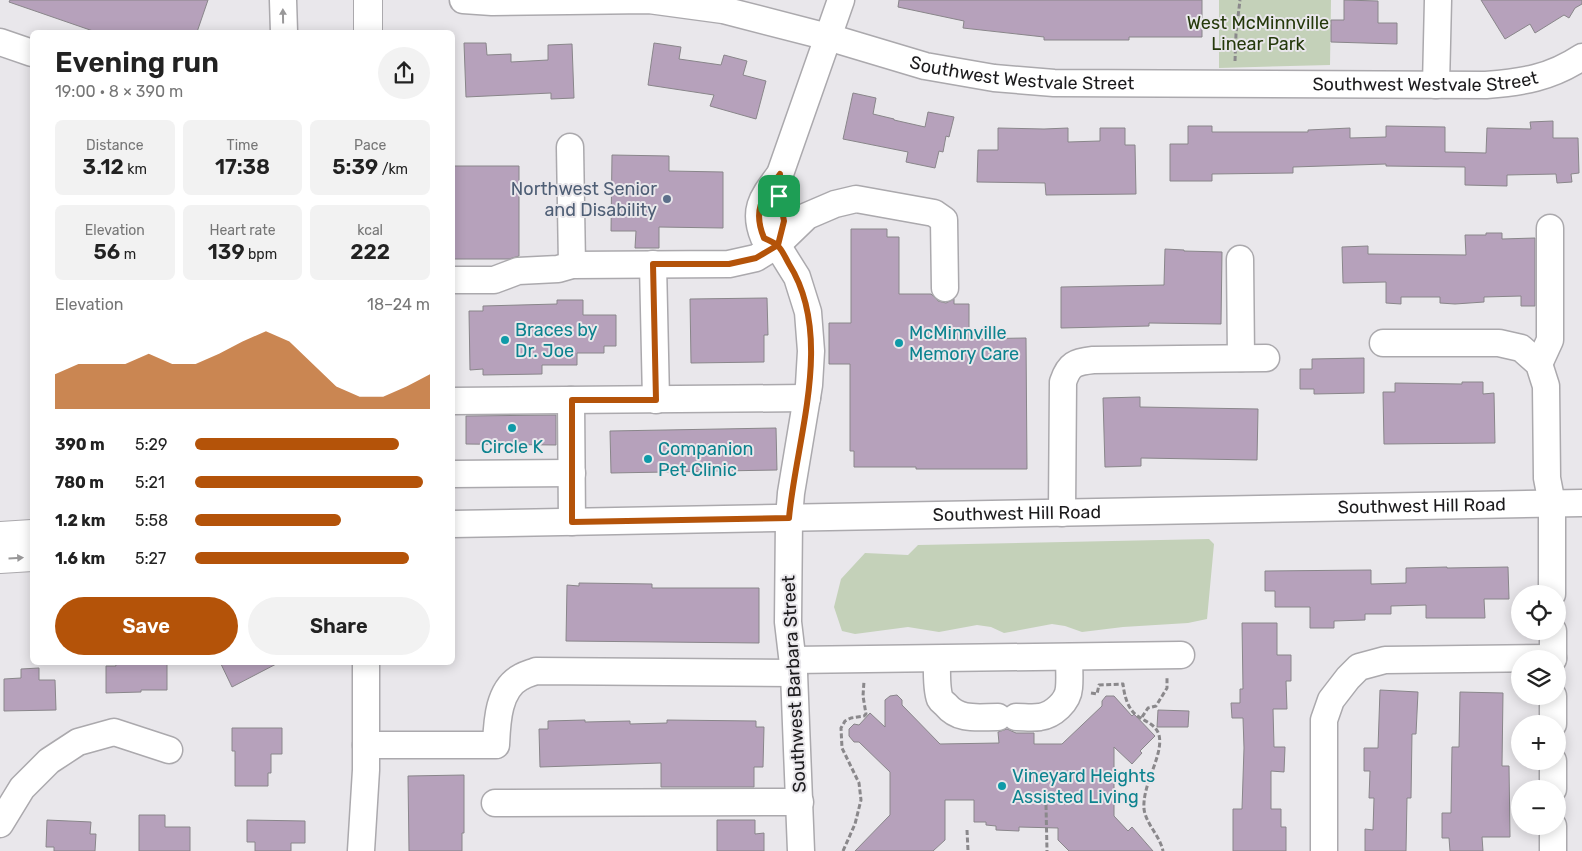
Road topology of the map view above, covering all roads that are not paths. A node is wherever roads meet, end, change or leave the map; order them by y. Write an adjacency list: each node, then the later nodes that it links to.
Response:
1 (283, 0): 7 (street, one-way to 1)
2 (463, 0): 6 (street, Southwest Westvale Street)
3 (841, 0): 9 (street)
4 (1438, 0): 13 (street)
5 (371, 1): 8 (main road)
6 (493, 1): 9 (street, Southwest Westvale Street)
7 (284, 30)
8 (368, 30)
9 (828, 37): 13 (street, Southwest Westvale Street); 16 (street)
10 (0, 42): 11 (street)
11 (30, 52)
12 (1582, 58): 13 (street, Southwest Westvale Street)
13 (1436, 85)
14 (570, 147): 19 (street)
15 (1550, 228): 23 (street)
16 (778, 245): 18 (street); 21 (street); 24 (street, Southwest Barbara Street)
17 (1240, 259): 32 (street)
18 (653, 264): 19 (street); 26 (street)
19 (572, 265): 20 (street)
20 (455, 280)
21 (944, 288)
22 (1383, 343): 23 (street)
23 (1539, 364): 31 (street)
24 (806, 398): 26 (street); 33 (street, Southwest Barbara Street)
25 (572, 400): 26 (street); 27 (street); 28 (street)
26 (656, 400)
27 (455, 401)
28 (572, 472): 29 (street); 34 (street)
29 (455, 474)
30 (1582, 503): 31 (street, Southwest Hill Road)
31 (1552, 504): 32 (street, Southwest Hill Road); 40 (street)
32 (1062, 513): 33 (street, Southwest Hill Road)
33 (789, 518): 34 (street, Southwest Hill Road); 46 (street, Southwest Barbara Street)
34 (572, 522): 35 (street, Southwest Hill Road)
35 (455, 524)
36 (30, 534): 37 (main road)
37 (0, 536)
38 (30, 557): 39 (main road, one-way to 38)
39 (0, 559)
40 (1552, 585)
41 (1173, 655): 42 (street)
42 (1069, 657): 43 (street); 43 (street)
43 (937, 658): 46 (street)
44 (1511, 658): 55 (street)
45 (366, 665): 47 (street)
46 (793, 667): 47 (street); 49 (street, Southwest Barbara Street)
47 (366, 745): 53 (street)
48 (169, 750): 51 (street)
49 (800, 802): 50 (street); 54 (street, Southwest Barbara Street)
50 (495, 803)
51 (0, 824)
52 (1553, 835): 56 (street)
53 (362, 851)
54 (801, 851)
55 (1324, 851)
56 (1553, 851)

